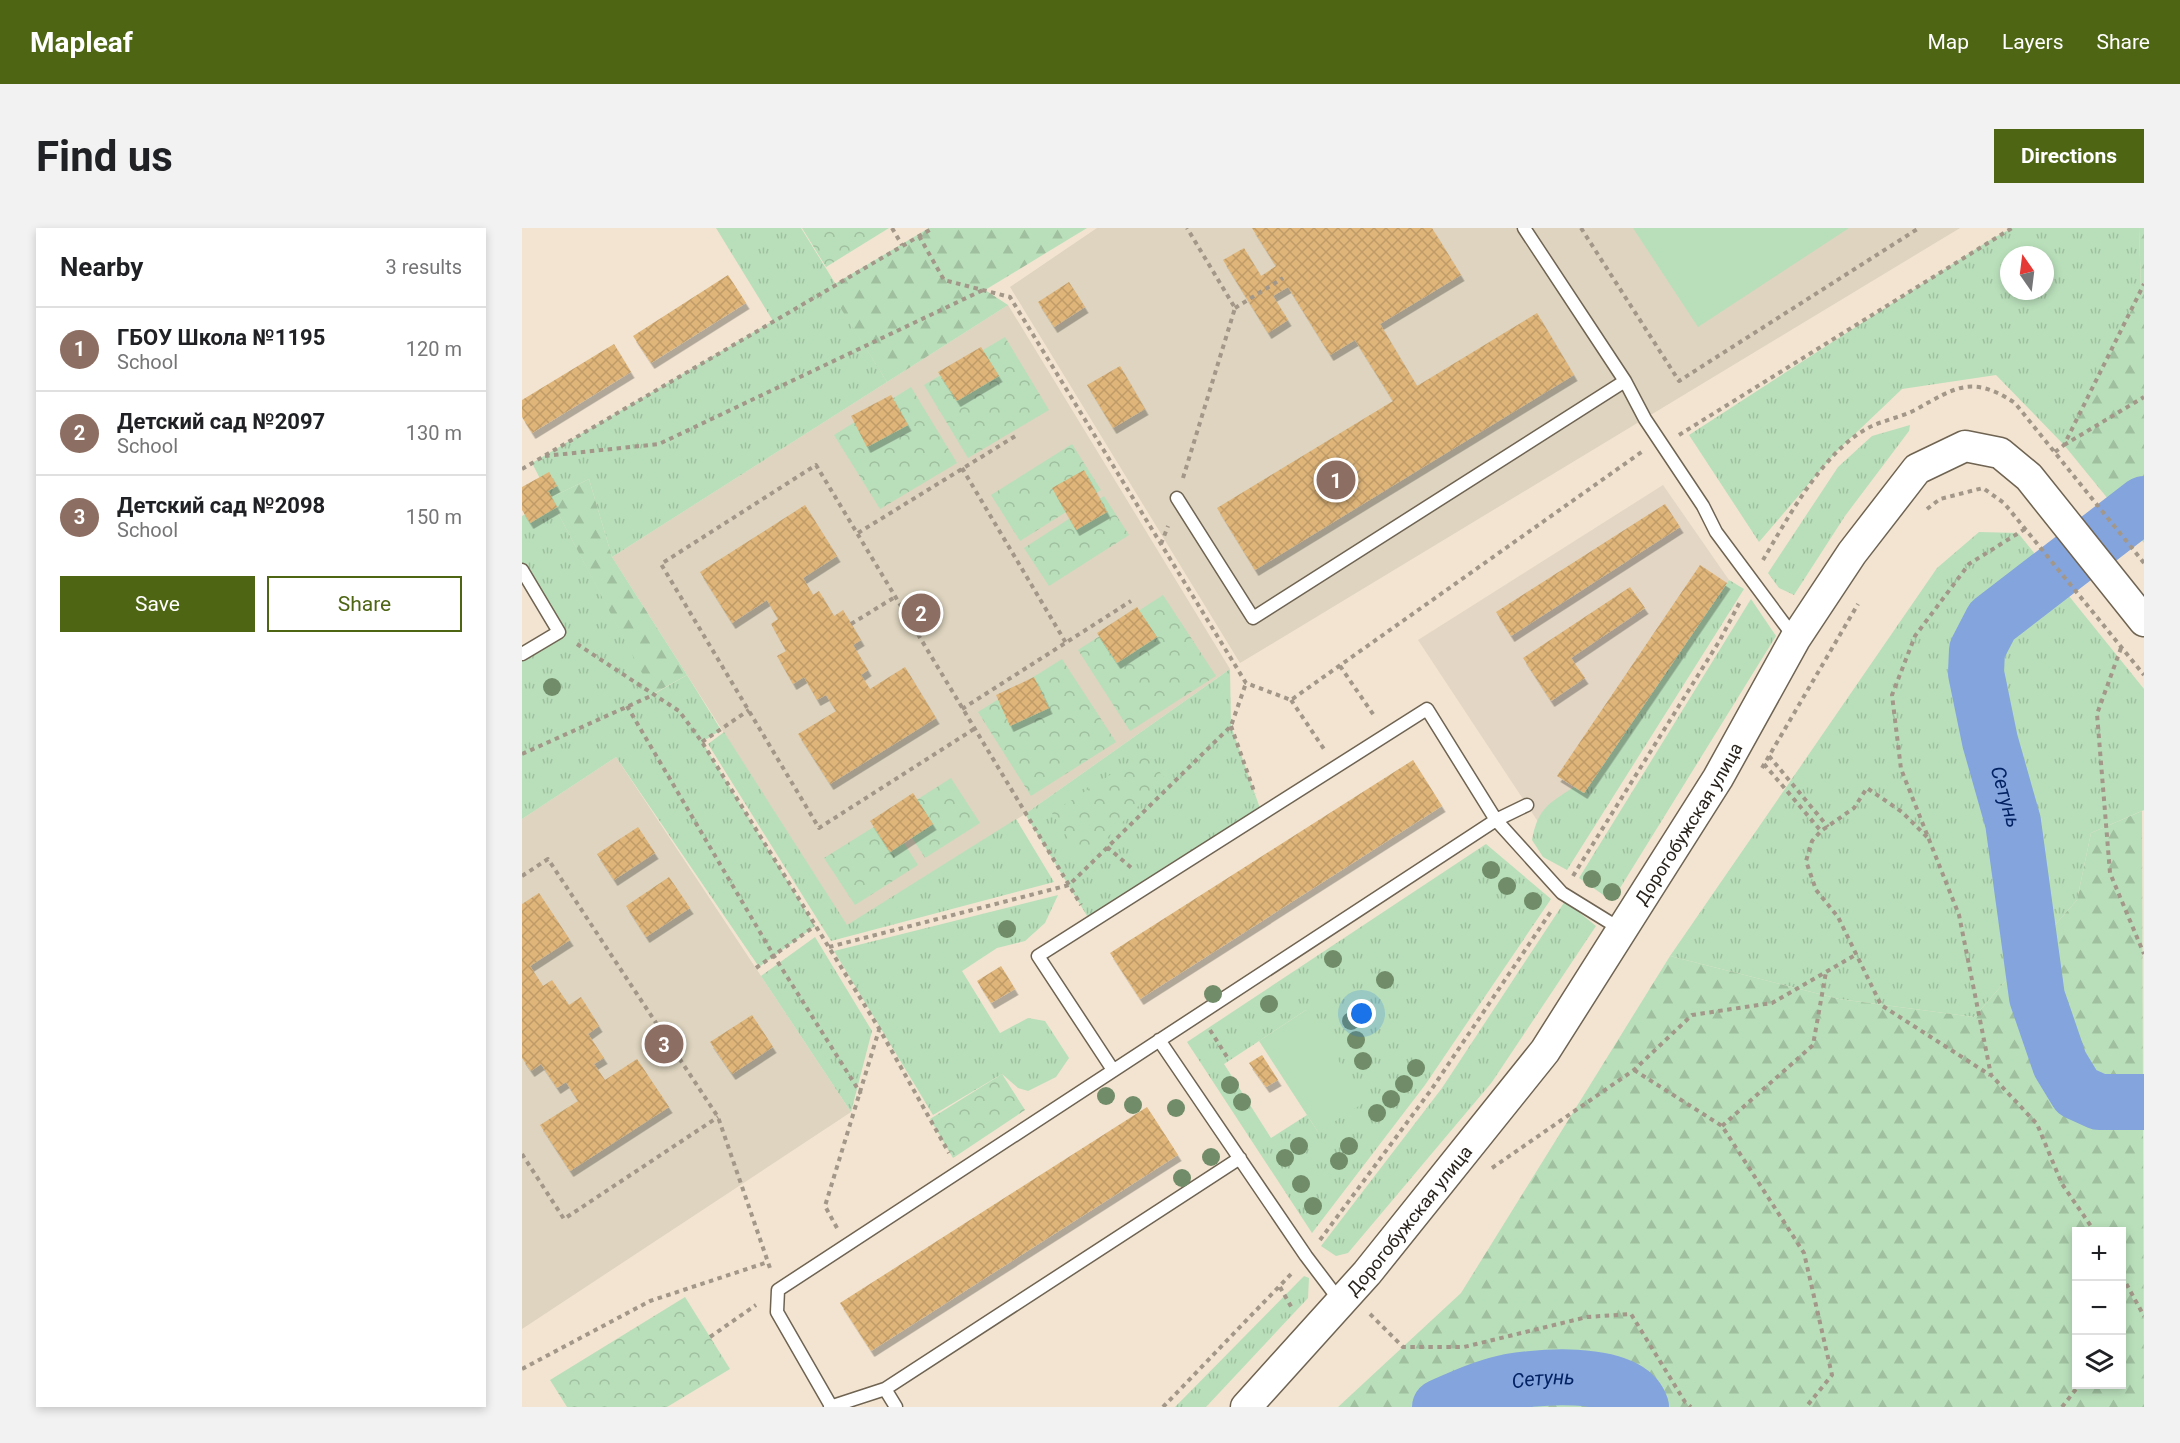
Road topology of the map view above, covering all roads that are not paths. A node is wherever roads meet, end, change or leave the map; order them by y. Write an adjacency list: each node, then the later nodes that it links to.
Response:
1 (1524, 228): 2 (lane)
2 (1625, 381): 3 (lane); 6 (lane)
3 (1177, 498)
4 (522, 570): 7 (lane)
5 (2135, 611): 6 (street, Дорогобужская улица)
6 (1795, 639): 10 (street, Дорогобужская улица)
7 (522, 654)
8 (1527, 805): 9 (lane)
9 (1496, 820): 10 (lane); 11 (lane); 12 (lane)
10 (1622, 930): 14 (street, Дорогобужская улица)
11 (1160, 1040): 12 (lane); 13 (lane)
12 (1113, 1070): 16 (lane)
13 (1240, 1158): 14 (lane); 15 (lane)
14 (1340, 1301): 18 (street, Дорогобужская улица)
15 (885, 1389): 16 (lane); 17 (lane)
16 (830, 1407)
17 (896, 1407)
18 (1246, 1407)

